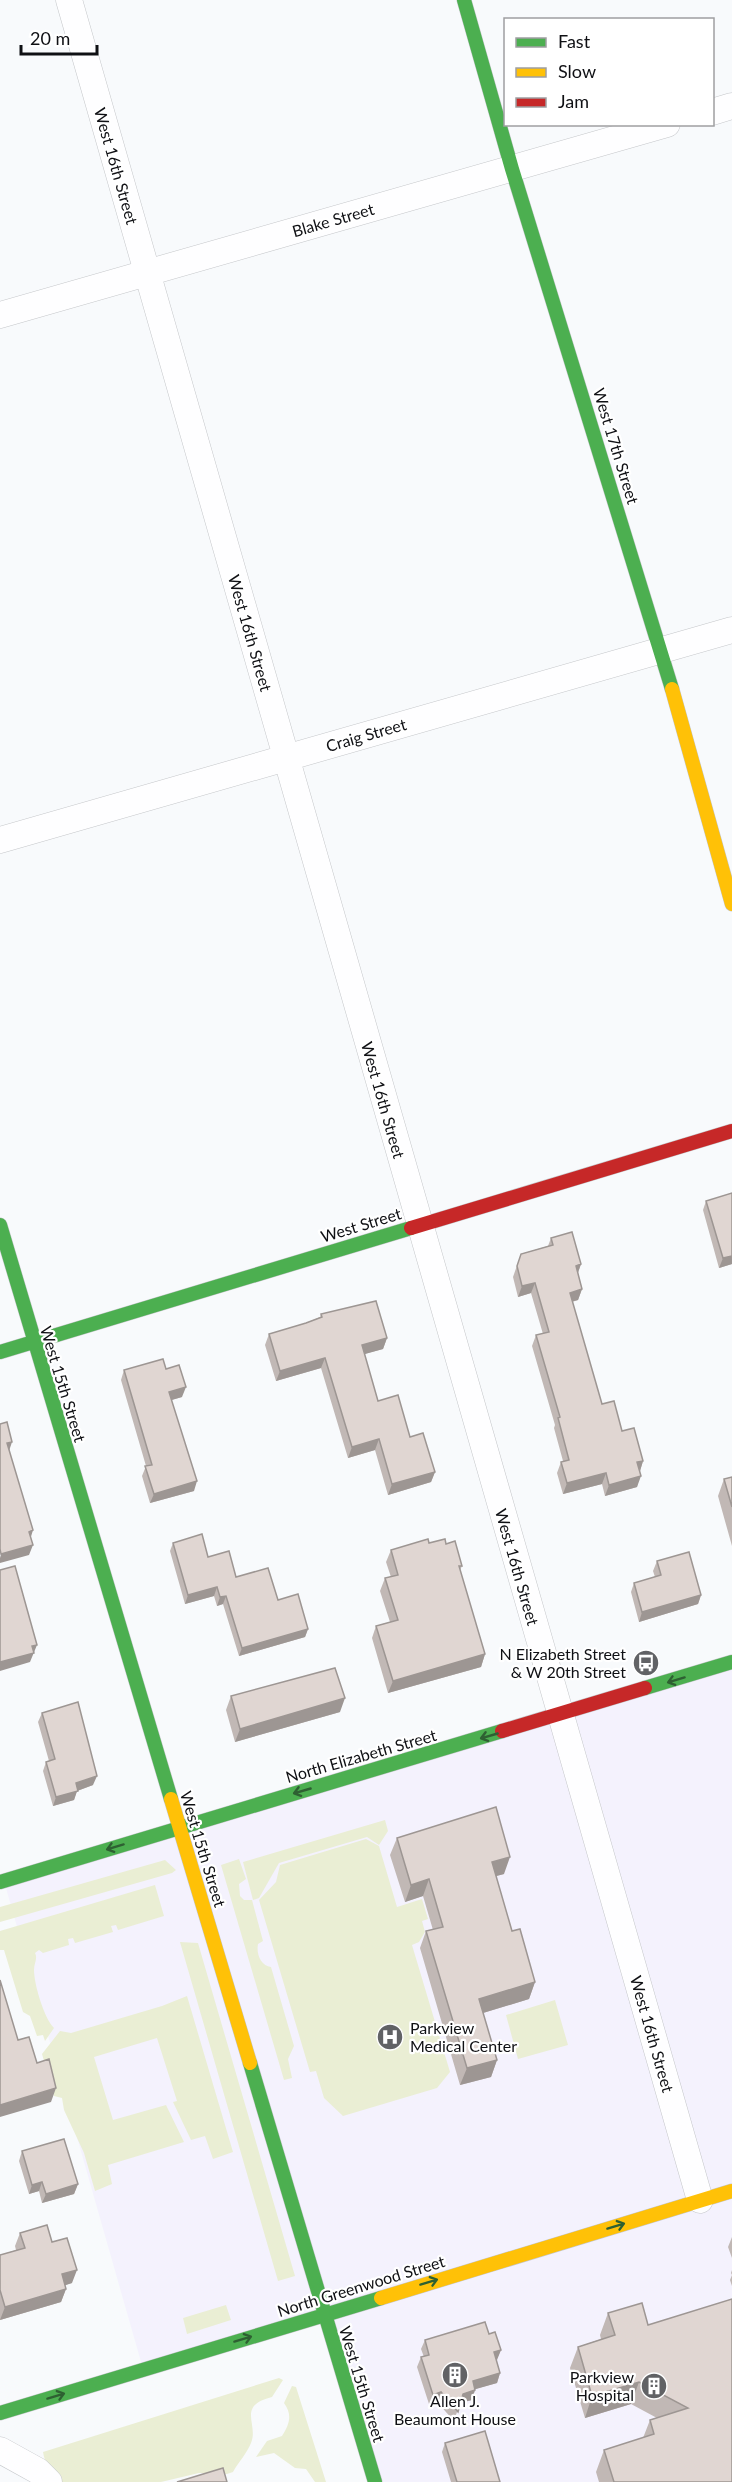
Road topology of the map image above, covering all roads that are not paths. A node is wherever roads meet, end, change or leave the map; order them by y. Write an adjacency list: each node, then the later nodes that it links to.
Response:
1 (69, 0): 7 (street, West 16th Street)
2 (464, 0): 6 (street, West 17th Street)
3 (732, 106): 4 (street)
4 (714, 110)
5 (660, 126): 6 (street, Blake Street)
6 (513, 168): 7 (street, Blake Street); 10 (street, West 17th Street)
7 (147, 273): 8 (street, Blake Street); 11 (street, West 16th Street)
8 (0, 315)
9 (732, 630): 10 (street, Craig Street)
10 (661, 649): 11 (street, Craig Street); 13 (street, West 17th Street)
11 (286, 759): 12 (street, Craig Street); 16 (street, West 16th Street)
12 (0, 840)
13 (732, 904)
14 (732, 1131): 16 (street, West Street)
15 (0, 1225): 17 (street, West 15th Street)
16 (419, 1225): 17 (street, West Street); 20 (street, West 16th Street)
17 (33, 1341): 18 (street, West Street); 21 (street, West 15th Street)
18 (0, 1352)
19 (732, 1662): 20 (street, North Elizabeth Street, one-way to 20)
20 (560, 1715): 21 (street, North Elizabeth Street, one-way to 21); 24 (street, West 16th Street)
21 (180, 1827): 22 (street, North Elizabeth Street, one-way to 22); 25 (street, West 15th Street)
22 (0, 1882)
23 (732, 2191): 24 (street, North Greenwood Street)
24 (700, 2200): 25 (street, North Greenwood Street, one-way to 24)
25 (324, 2314): 26 (street, North Greenwood Street, one-way to 25); 29 (street, West 15th Street)
26 (0, 2413)
27 (0, 2450): 28 (street)
28 (49, 2482)
29 (375, 2482)

